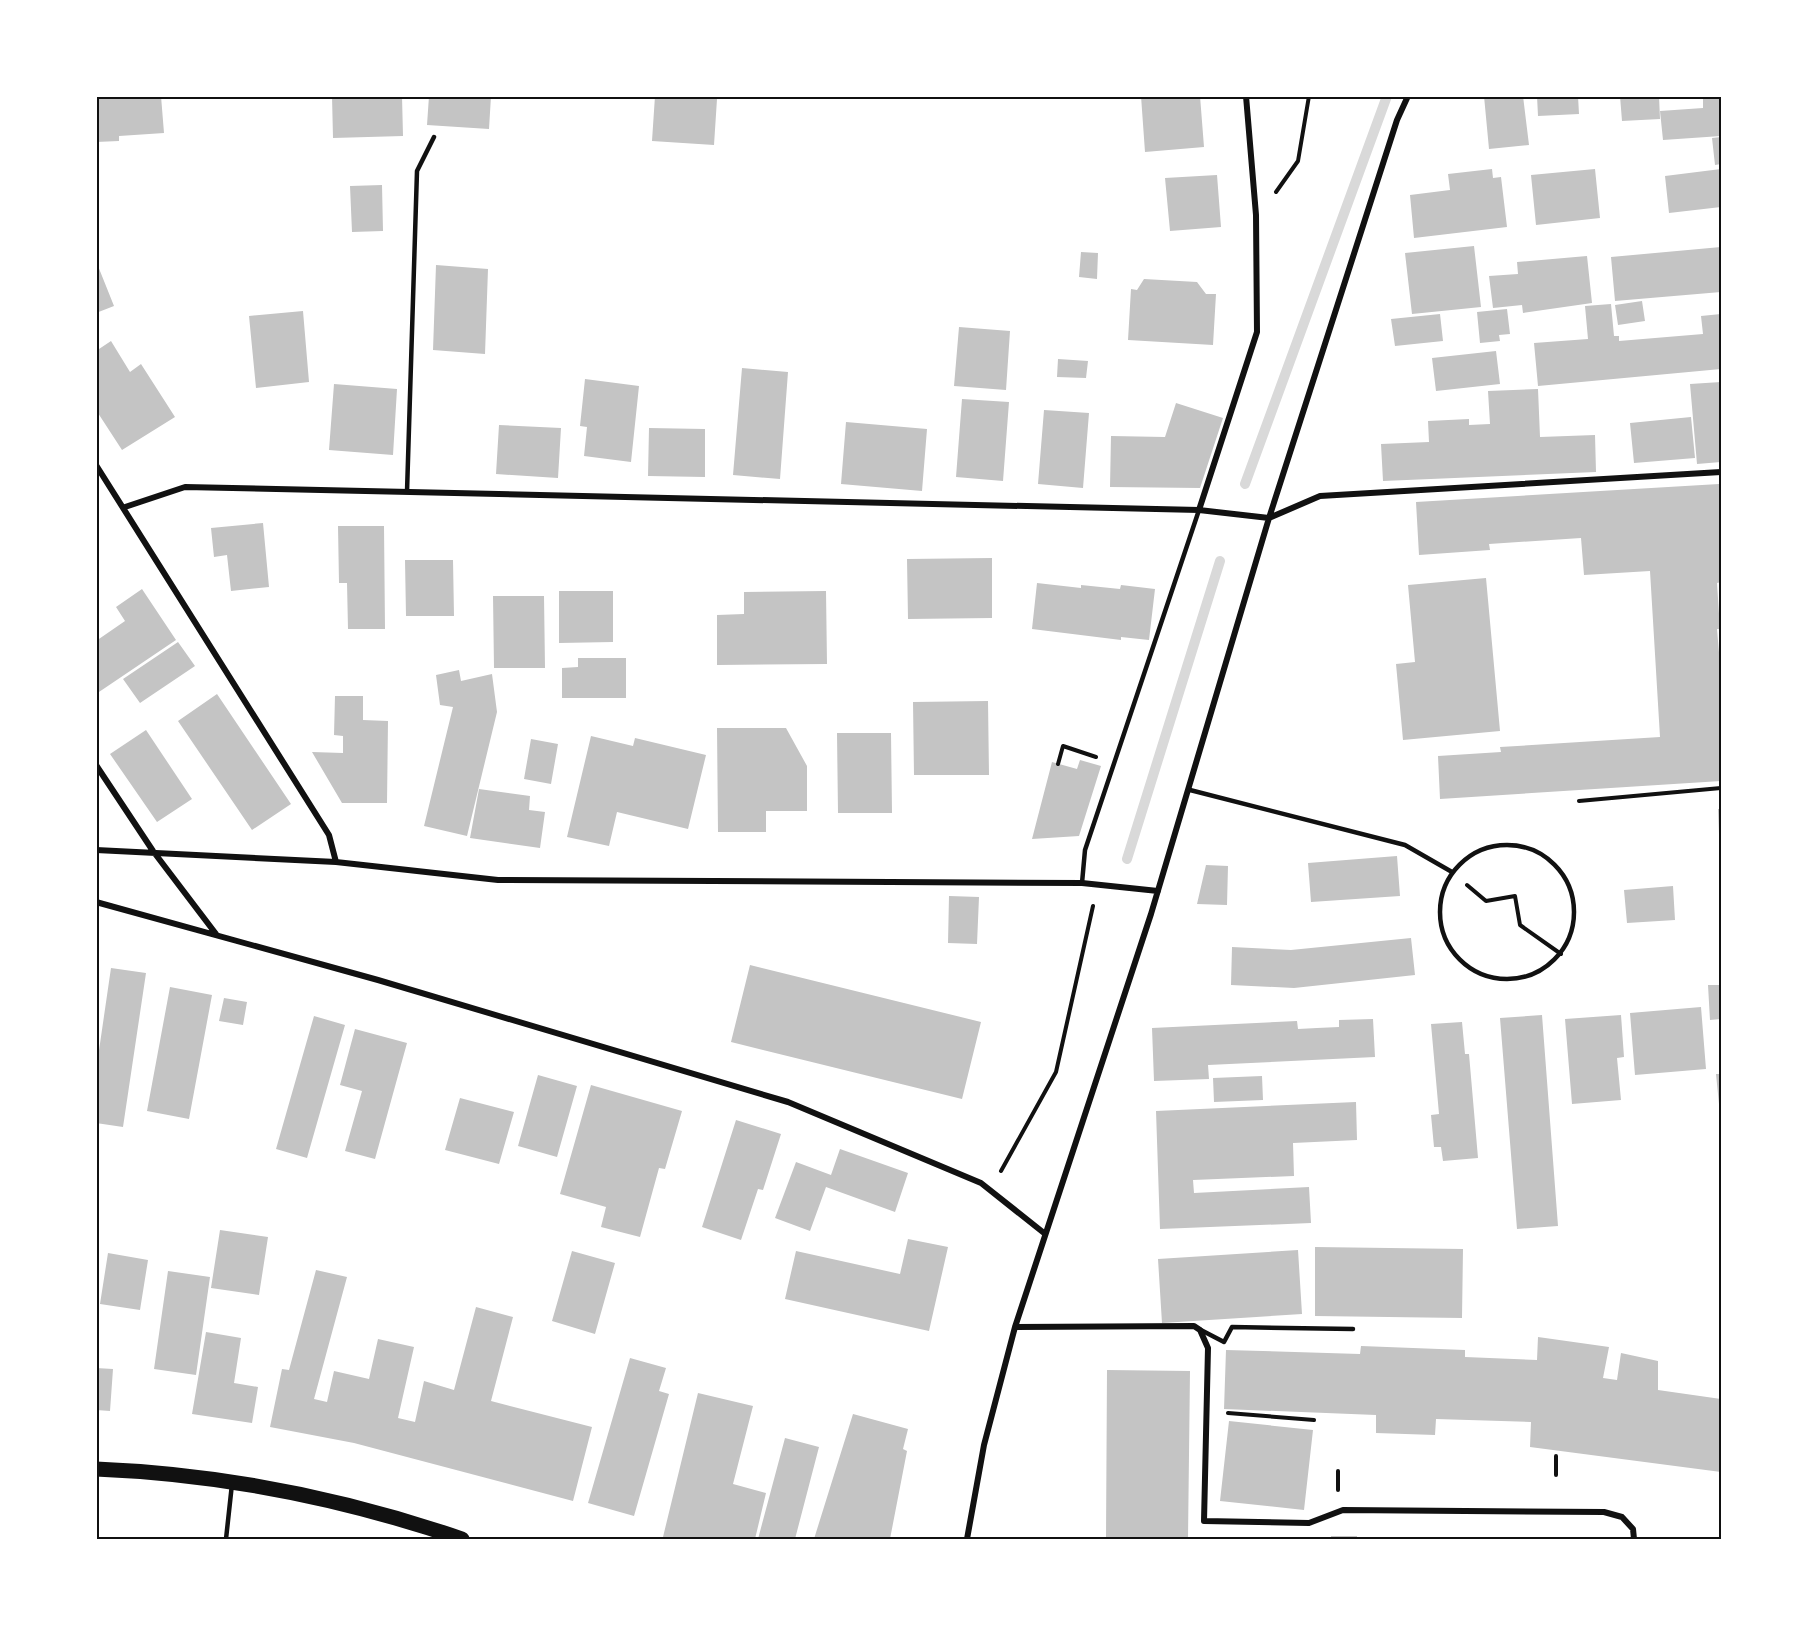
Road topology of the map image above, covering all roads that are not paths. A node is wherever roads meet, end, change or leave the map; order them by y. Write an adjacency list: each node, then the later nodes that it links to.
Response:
1 (1246, 96): 8 (street)
2 (1408, 96): 9 (street)
3 (434, 137): 6 (lane)
4 (96, 465): 7 (street)
5 (1721, 472): 9 (street)
6 (407, 492): 7 (street); 8 (street)
7 (125, 507): 14 (street)
8 (1199, 510): 9 (street); 16 (lane)
9 (1269, 518): 11 (street)
10 (96, 765): 13 (street)
11 (1190, 790): 15 (lane); 17 (street)
12 (96, 850): 13 (street)
13 (153, 851): 14 (street); 19 (street)
14 (336, 862): 16 (street)
15 (1452, 872): 15 (lane)
16 (1082, 883): 17 (street)
17 (1158, 891): 20 (street)
18 (96, 902): 19 (street)
19 (216, 934): 20 (street)
20 (1044, 1233): 21 (street)
21 (1015, 1326): 22 (street); 28 (street)
22 (1194, 1326): 23 (lane); 29 (street)
23 (1353, 1329)
24 (96, 1469): 25 (main road)
25 (233, 1482): 26 (lane); 27 (main road)
26 (226, 1539)
27 (462, 1539)
28 (968, 1539)
29 (1634, 1539)

